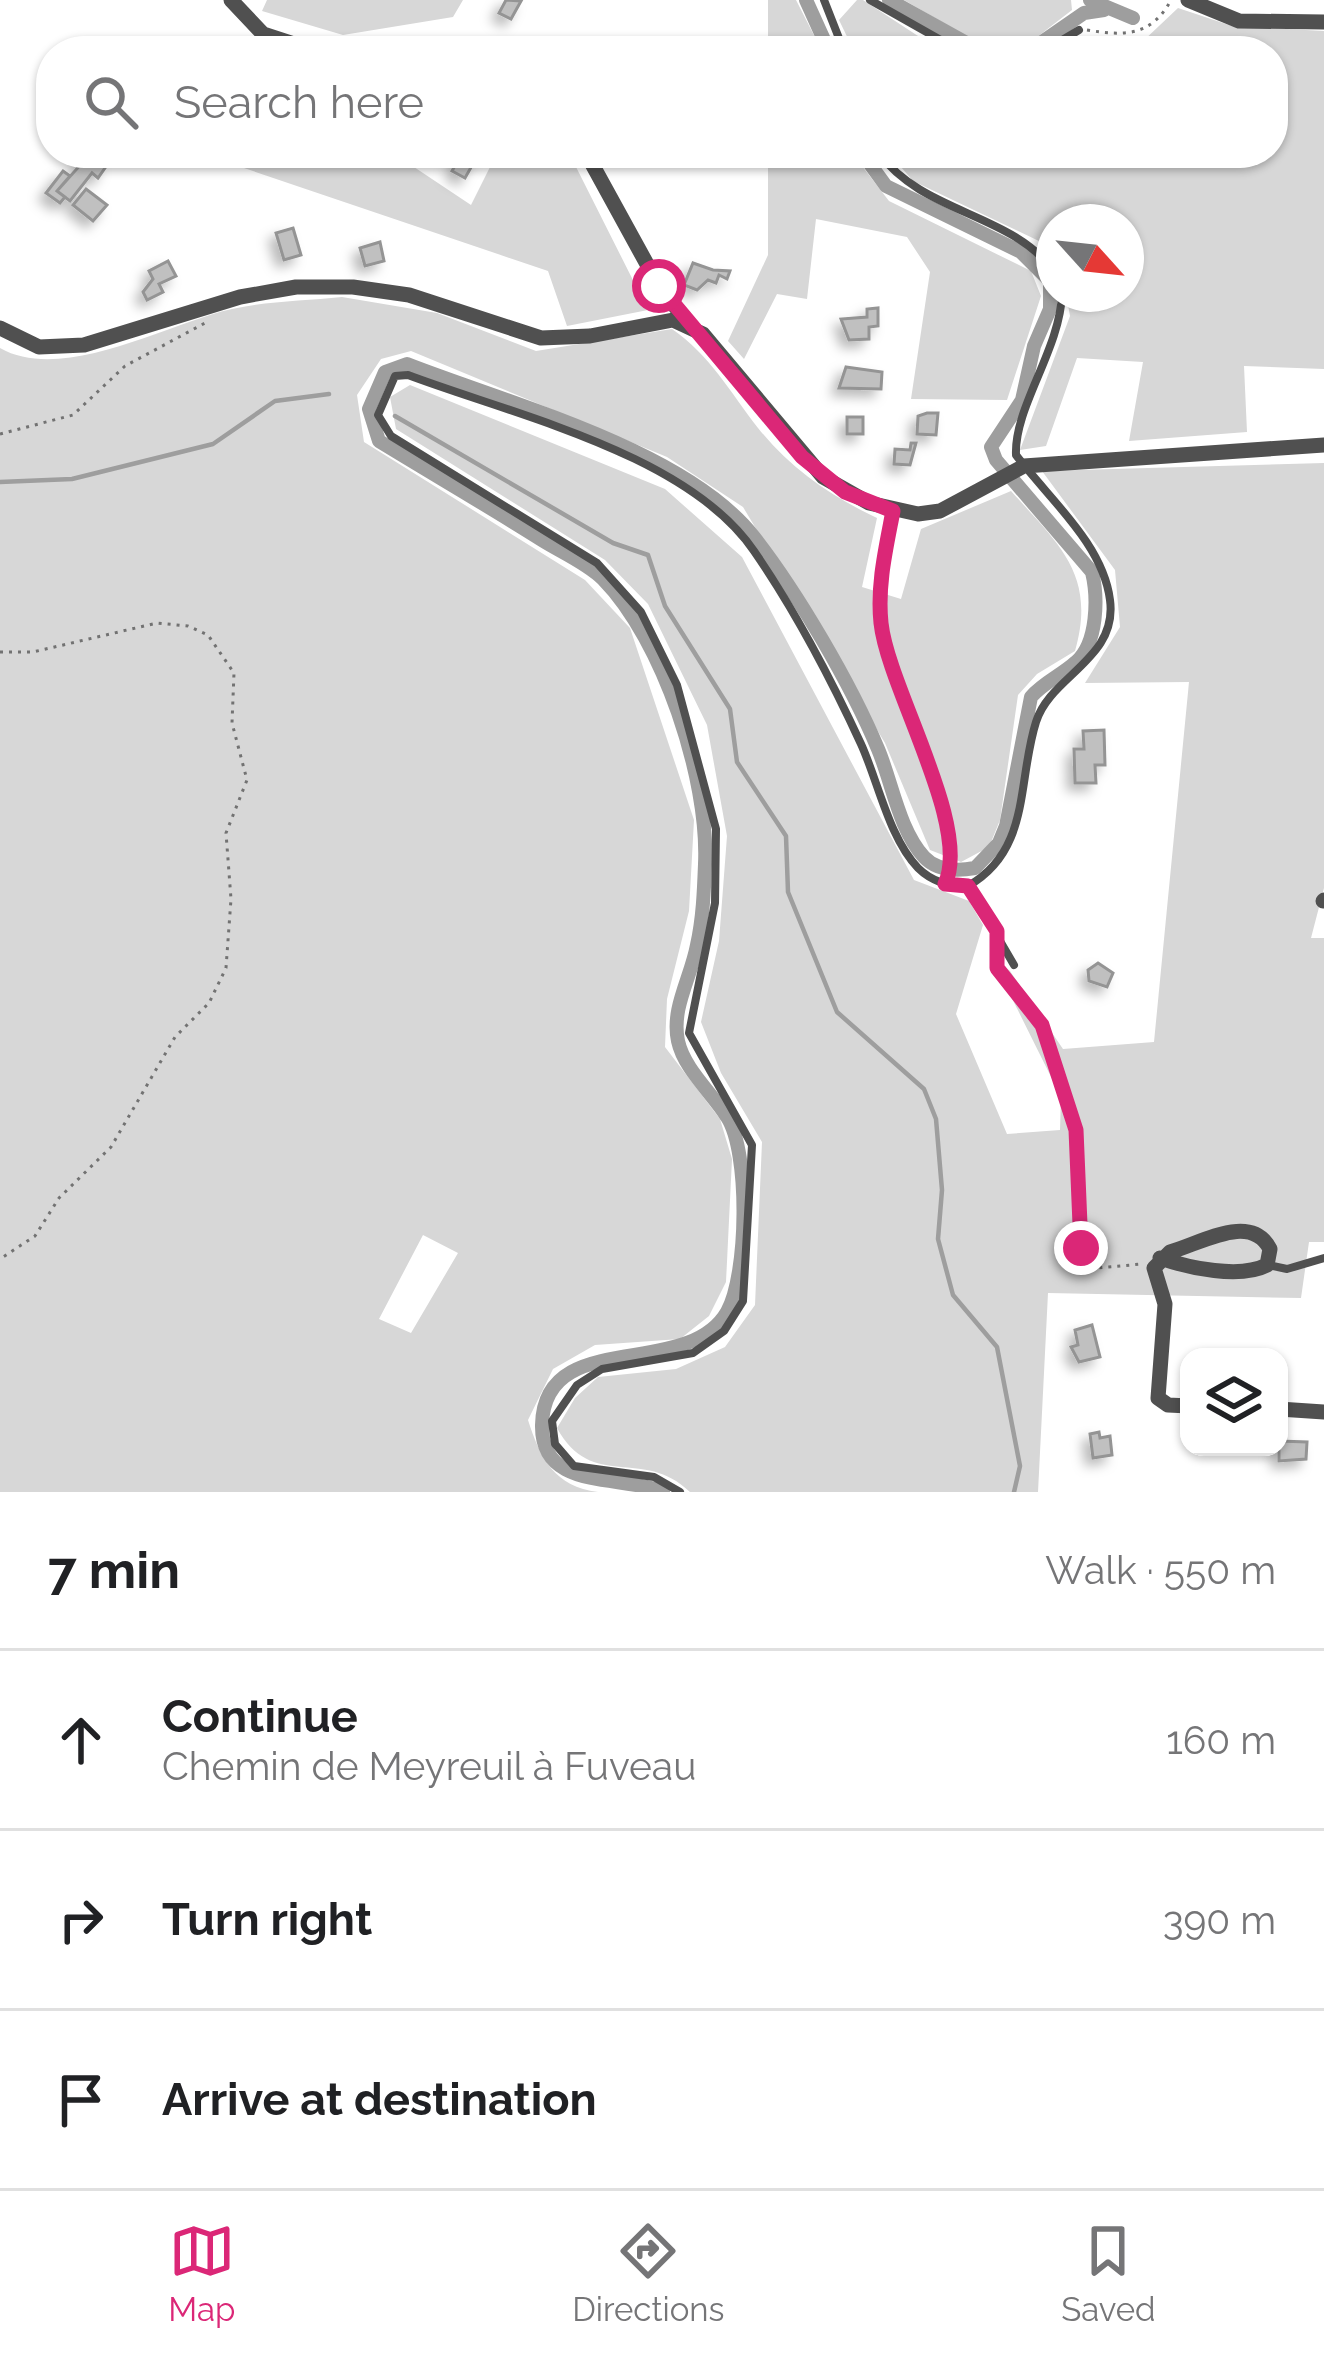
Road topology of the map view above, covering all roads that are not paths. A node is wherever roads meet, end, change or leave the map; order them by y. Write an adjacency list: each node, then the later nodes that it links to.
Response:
1 (231, 0): 7 (street)
2 (824, 0): 8 (lane)
3 (870, 0): 9 (lane)
4 (1188, 0): 5 (street)
5 (1324, 22)
6 (1078, 30): 10 (lane)
7 (269, 36)
8 (838, 36)
9 (934, 36)
10 (1068, 36)
11 (594, 168): 15 (street)
12 (893, 168): 13 (lane)
13 (1036, 254)
14 (1061, 312): 18 (lane)
15 (688, 324): 16 (street); 19 (street)
16 (0, 328)
17 (1324, 445): 18 (street)
18 (1024, 466): 19 (street); 21 (lane)
19 (893, 511): 20 (lane)
20 (945, 884): 21 (lane); 29 (lane)
21 (968, 886): 22 (lane)
22 (1014, 965)
23 (1324, 1258): 25 (lane)
24 (1157, 1263): 25 (street); 25 (street); 26 (street)
25 (1267, 1265)
26 (1180, 1406)
27 (1288, 1409): 28 (street)
28 (1324, 1412)
29 (680, 1492)

